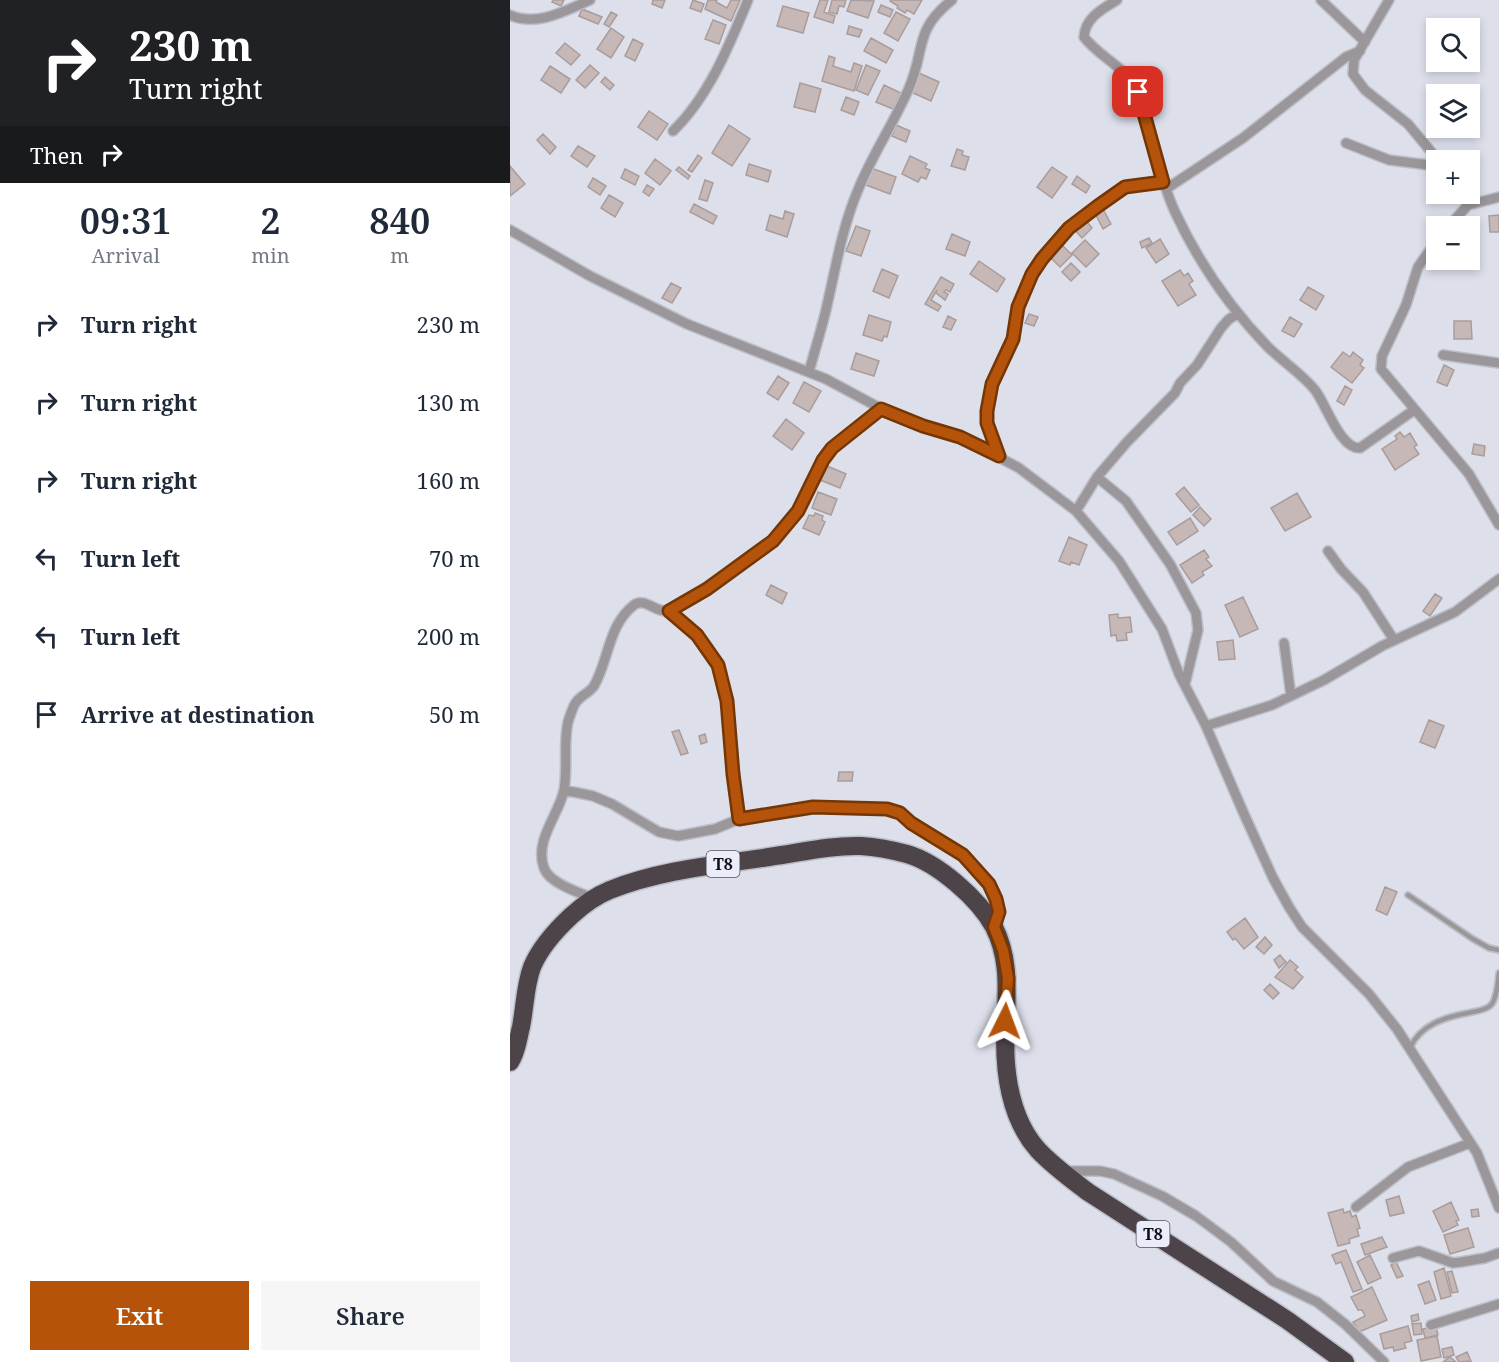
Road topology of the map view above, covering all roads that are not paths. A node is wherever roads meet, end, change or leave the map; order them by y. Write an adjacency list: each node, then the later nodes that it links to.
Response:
1 (590, 0): 7 (street)
2 (748, 0): 10 (street)
3 (952, 0): 23 (street)
4 (1117, 0): 14 (street)
5 (1321, 0): 8 (street)
6 (1389, 0): 8 (street)
7 (510, 15)
8 (1365, 42): 9 (street)
9 (1360, 51): 12 (street); 14 (street)
10 (674, 131)
11 (1346, 143): 13 (street)
12 (1430, 150)
13 (1426, 165)
14 (1164, 185): 20 (street); 26 (street)
15 (1499, 197): 16 (street)
16 (1468, 205): 17 (street)
17 (1458, 216)
18 (510, 230): 23 (street)
19 (1426, 256): 25 (street)
20 (1238, 313): 25 (street); 27 (street)
21 (1443, 355): 22 (street)
22 (1499, 363)
23 (809, 372): 24 (street)
24 (881, 409): 26 (street); 32 (street)
25 (1414, 410): 29 (street)
26 (999, 456): 28 (street)
27 (1097, 477): 28 (street); 35 (street)
28 (1076, 511): 35 (street)
29 (1499, 525)
30 (1328, 551): 33 (street)
31 (1499, 579): 33 (street)
32 (669, 611): 38 (street); 39 (street)
33 (1394, 640): 36 (street)
34 (1284, 643): 36 (street)
35 (1185, 684): 37 (street)
36 (1291, 696): 37 (street)
37 (1206, 726): 45 (street)
38 (564, 790): 39 (street); 41 (street)
39 (739, 819): 42 (street)
40 (1408, 895): 43 (lane)
41 (593, 898): 42 (highway, T8); 46 (highway, T8)
42 (994, 927): 48 (highway, T8)
43 (1499, 950)
44 (1499, 973): 45 (lane)
45 (1409, 1050): 47 (street)
46 (510, 1062)
47 (1470, 1143): 49 (street); 50 (street)
48 (1061, 1171): 55 (highway, T8); 56 (street)
49 (1356, 1207)
50 (1499, 1208)
51 (1499, 1253): 52 (street)
52 (1393, 1258)
53 (1499, 1304): 54 (street)
54 (1431, 1325)
55 (1345, 1362)
56 (1384, 1362)

